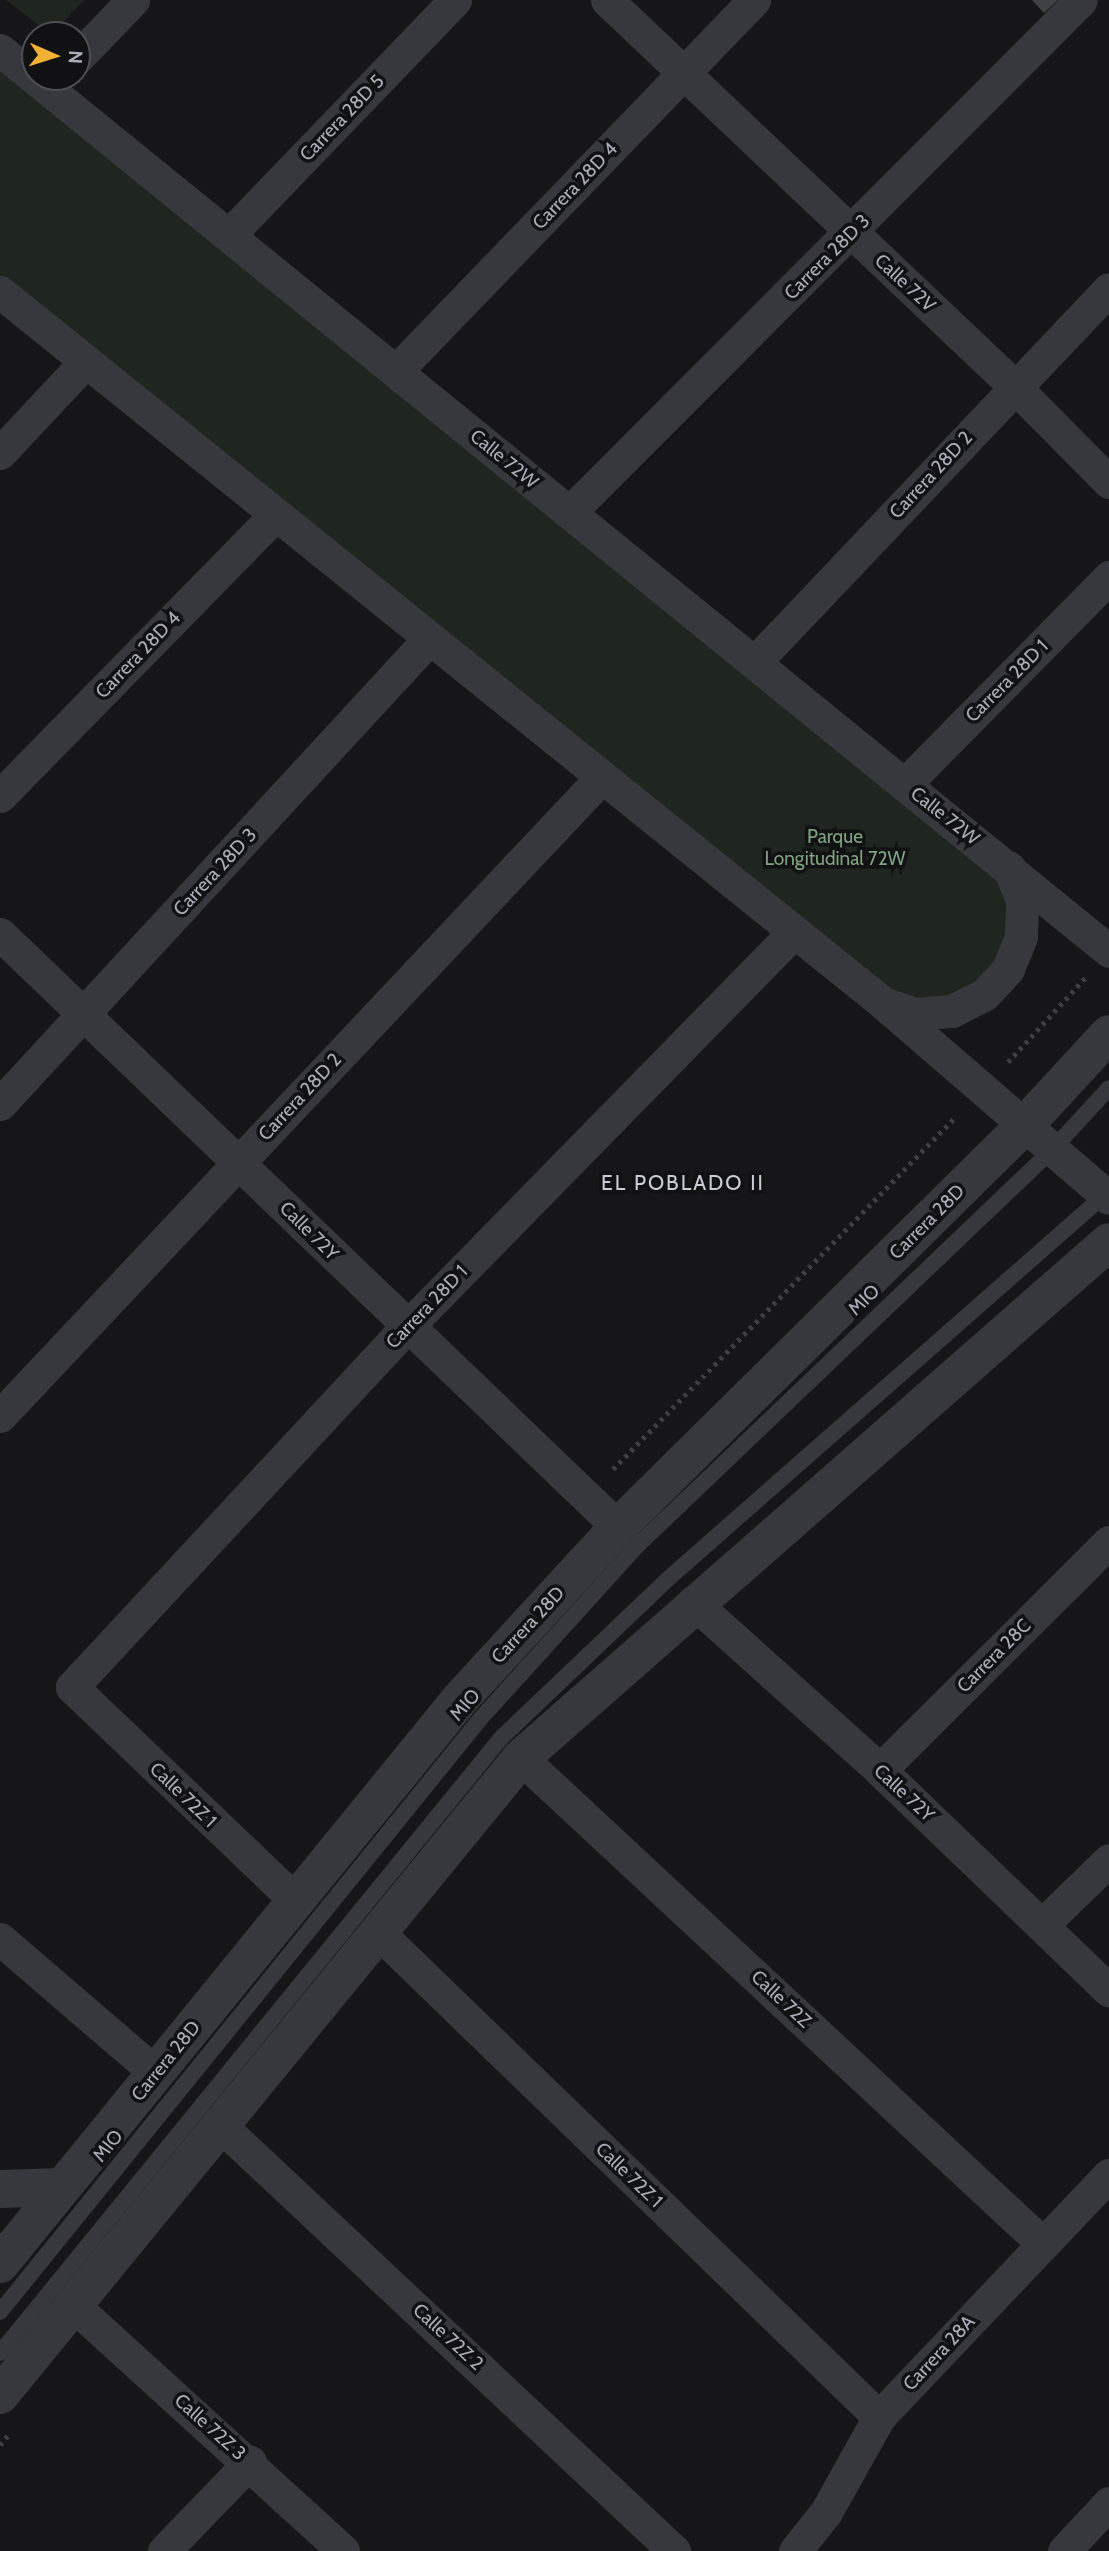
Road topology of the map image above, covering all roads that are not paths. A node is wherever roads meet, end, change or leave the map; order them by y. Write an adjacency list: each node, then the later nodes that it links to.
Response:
1 (133, 0): 6 (street)
2 (455, 0): 12 (street, Carrera 28D 5)
3 (607, 0): 9 (street, Calle 72V)
4 (754, 0): 9 (street, Carrera 28D 4)
5 (1081, 0): 11 (street, Carrera 28D 3)
6 (91, 44)
7 (0, 50): 8 (street, Calle 72W)
8 (21, 63)
9 (683, 74): 11 (street, Calle 72V); 16 (street, Carrera 28D 4)
10 (62, 91): 12 (street, Calle 72W)
11 (852, 232): 17 (street, Calle 72V); 20 (street, Carrera 28D 3)
12 (229, 235): 16 (street, Calle 72W)
13 (1109, 289): 17 (street, Carrera 28D 2)
14 (0, 292): 15 (street, Calle 72W)
15 (86, 361): 18 (street); 21 (street, Calle 72W)
16 (396, 371): 20 (street, Calle 72W)
17 (1014, 386): 19 (street, Calle 72V); 24 (street, Carrera 28D 2)
18 (0, 453)
19 (1109, 482)
20 (570, 512): 24 (street, Calle 72W)
21 (275, 515): 23 (street, Calle 72W); 27 (street, Carrera 28D 4)
22 (1109, 577): 26 (street, Carrera 28D 1)
23 (429, 639): 25 (street, Calle 72W); 33 (street, Carrera 28D 3)
24 (755, 662): 26 (street, Calle 72W)
25 (601, 778): 30 (street, Calle 72W); 38 (street, Carrera 28D 2)
26 (905, 784): 28 (street, Calle 72W)
27 (0, 796)
28 (1009, 867): 31 (street, Calle 72W); 32 (street, Calle 72W)
29 (0, 934): 33 (street, Calle 72Y)
30 (792, 934): 32 (street, Calle 72W); 41 (street, Carrera 28D 1)
31 (1109, 951)
32 (883, 1003): 37 (street, Calle 72W)
33 (84, 1014): 36 (street, Carrera 28D 3); 38 (street, Calle 72Y)
34 (1109, 1034): 37 (street, Carrera 28D)
35 (1109, 1088): 37 (lane, MIO)
36 (0, 1104)
37 (1038, 1138): 39 (street, Calle 72W); 43 (street, Carrera 28D); 63 (lane, MIO)
38 (239, 1162): 41 (street, Calle 72Y); 42 (street, Carrera 28D 2)
39 (1108, 1195): 64 (lane)
40 (1109, 1242): 45 (street)
41 (406, 1328): 43 (street, Calle 72Y); 46 (street, Carrera 28D 1)
42 (0, 1416)
43 (618, 1527): 50 (street, Carrera 28D)
44 (1109, 1542): 48 (street, Carrera 28C)
45 (693, 1602): 47 (street); 48 (street, Calle 72Y)
46 (72, 1688): 50 (street, Calle 72Z 1)
47 (521, 1758): 52 (street); 60 (street, Calle 72Z)
48 (880, 1770): 51 (street, Calle 72Y)
49 (1109, 1860): 51 (street)
50 (296, 1901): 55 (street, Carrera 28D)
51 (1042, 1925): 54 (street, Calle 72Y)
52 (378, 1932): 56 (street); 66 (street, Calle 72Z 1)
53 (0, 1938): 55 (street)
54 (1109, 1990)
55 (156, 2073): 58 (street, Carrera 28D)
56 (220, 2125): 62 (street); 71 (street, Calle 72Z 2)
57 (1109, 2175): 60 (street, Carrera 28A)
58 (62, 2187): 59 (street); 61 (street, Carrera 28D)
59 (0, 2189)
60 (1041, 2242): 66 (street, Carrera 28A)
61 (0, 2264)
62 (74, 2305): 65 (street); 67 (street, Calle 72Z 3)
63 (0, 2312)
64 (0, 2353)
65 (8, 2410)
66 (880, 2417): 72 (street, Carrera 28A)
67 (250, 2462): 69 (street); 70 (street, Calle 72Z 3)
68 (1109, 2503): 73 (street)
69 (164, 2551)
70 (343, 2551)
71 (674, 2551)
72 (795, 2551)
73 (1064, 2551)

